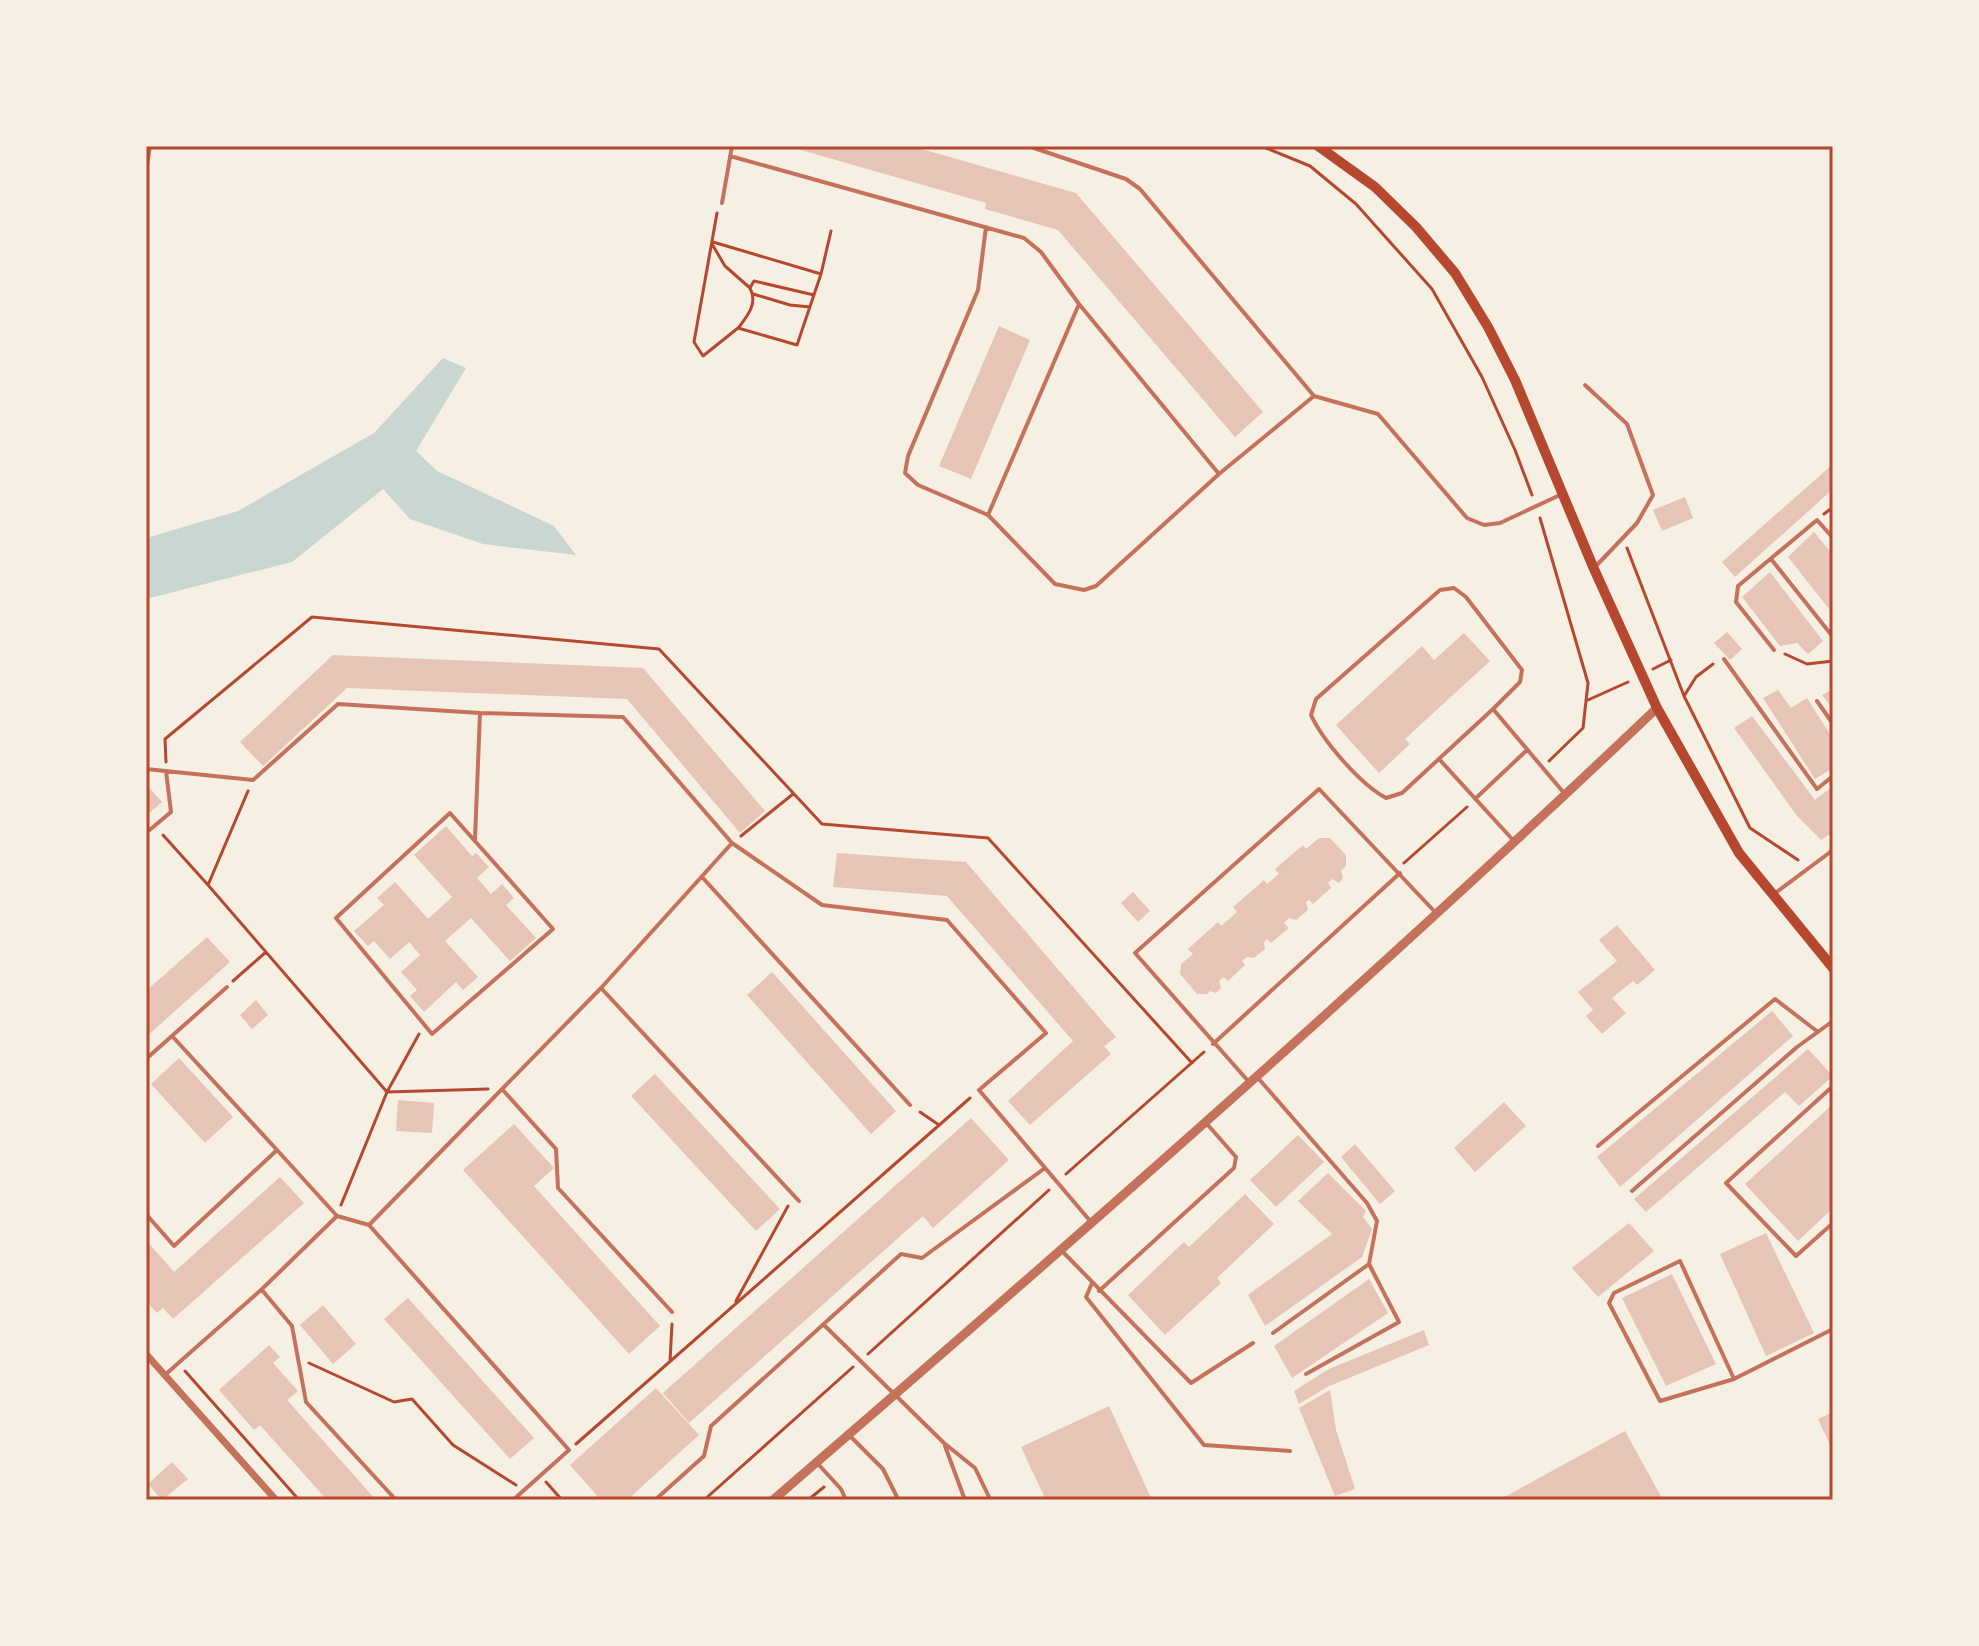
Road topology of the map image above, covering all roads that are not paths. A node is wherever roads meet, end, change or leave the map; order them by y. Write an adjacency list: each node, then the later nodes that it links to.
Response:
1 (150, 146): 6 (lane)
2 (732, 146): 5 (lane)
3 (1028, 146): 11 (lane)
4 (1318, 146): 13 (main road)
5 (730, 156): 7 (lane); 8 (lane)
6 (146, 172)
7 (722, 203)
8 (986, 227): 9 (lane); 14 (lane)
9 (1079, 304): 12 (lane); 14 (lane)
10 (1585, 385): 17 (lane)
11 (1314, 396): 12 (lane); 13 (lane)
12 (1219, 474): 14 (lane)
13 (1564, 493): 17 (main road)
14 (988, 515)
15 (1833, 538): 16 (lane)
16 (1771, 559): 18 (lane); 19 (lane)
17 (1594, 569): 22 (main road)
18 (1833, 637)
19 (1774, 650)
20 (1724, 659): 30 (lane)
21 (1817, 701): 25 (lane)
22 (1657, 708): 31 (street); 40 (main road)
23 (1493, 709): 26 (lane); 27 (lane); 27 (lane)
24 (480, 713): 29 (lane); 34 (lane); 36 (lane)
25 (1833, 724)
26 (1527, 750): 31 (lane); 32 (lane)
27 (1439, 759): 32 (lane)
28 (146, 769): 29 (lane)
29 (166, 771): 33 (lane)
30 (1833, 776)
31 (1566, 794): 35 (street)
32 (1475, 799): 35 (lane)
33 (146, 833)
34 (475, 841): 34 (lane)
35 (1515, 842): 41 (street)
36 (732, 843): 39 (lane); 57 (lane)
37 (1833, 850): 40 (lane)
38 (1398, 872): 41 (lane); 48 (lane); 48 (lane)
39 (702, 877): 44 (lane); 53 (lane)
40 (1772, 895): 42 (main road)
41 (1436, 913): 50 (street)
42 (1833, 968)
43 (227, 987): 47 (lane)
44 (601, 988): 52 (lane); 59 (lane)
45 (1833, 1021): 46 (lane)
46 (1818, 1032): 55 (lane); 58 (lane)
47 (172, 1036): 49 (lane); 56 (lane)
48 (1213, 1044): 50 (lane)
49 (146, 1059)
50 (1253, 1079): 54 (street); 66 (lane)
51 (1833, 1086): 63 (lane)
52 (502, 1089): 64 (lane); 70 (lane)
53 (910, 1105)
54 (1205, 1122): 62 (street); 69 (lane)
55 (1598, 1146)
56 (277, 1150): 60 (lane); 61 (lane)
57 (1045, 1168): 62 (lane); 71 (lane)
58 (1632, 1191)
59 (799, 1201)
60 (146, 1214)
61 (337, 1216): 64 (lane); 68 (lane)
62 (1091, 1222): 65 (street)
63 (1833, 1223)
64 (369, 1225): 88 (lane)
65 (1060, 1249): 67 (lane); 79 (street)
66 (1369, 1264): 73 (lane); 76 (lane)
67 (1092, 1283): 69 (lane); 82 (lane)
68 (261, 1290): 77 (lane); 87 (lane)
69 (1099, 1291): 74 (lane)
70 (672, 1312)
71 (825, 1326): 79 (lane); 89 (lane)
72 (1833, 1329): 78 (lane)
73 (1273, 1333)
74 (1253, 1343)
75 (146, 1354): 77 (street)
76 (1306, 1374)
77 (164, 1376): 86 (street)
78 (1734, 1379): 78 (lane)
79 (892, 1394): 80 (street); 81 (lane)
80 (848, 1434): 83 (street); 84 (lane)
81 (944, 1443): 85 (lane); 92 (lane)
82 (1290, 1451)
83 (817, 1462): 90 (street); 91 (lane)
84 (898, 1499)
85 (990, 1499)
86 (276, 1500)
87 (396, 1500)
88 (513, 1500)
89 (655, 1500)
90 (773, 1500)
91 (846, 1500)
92 (965, 1500)

